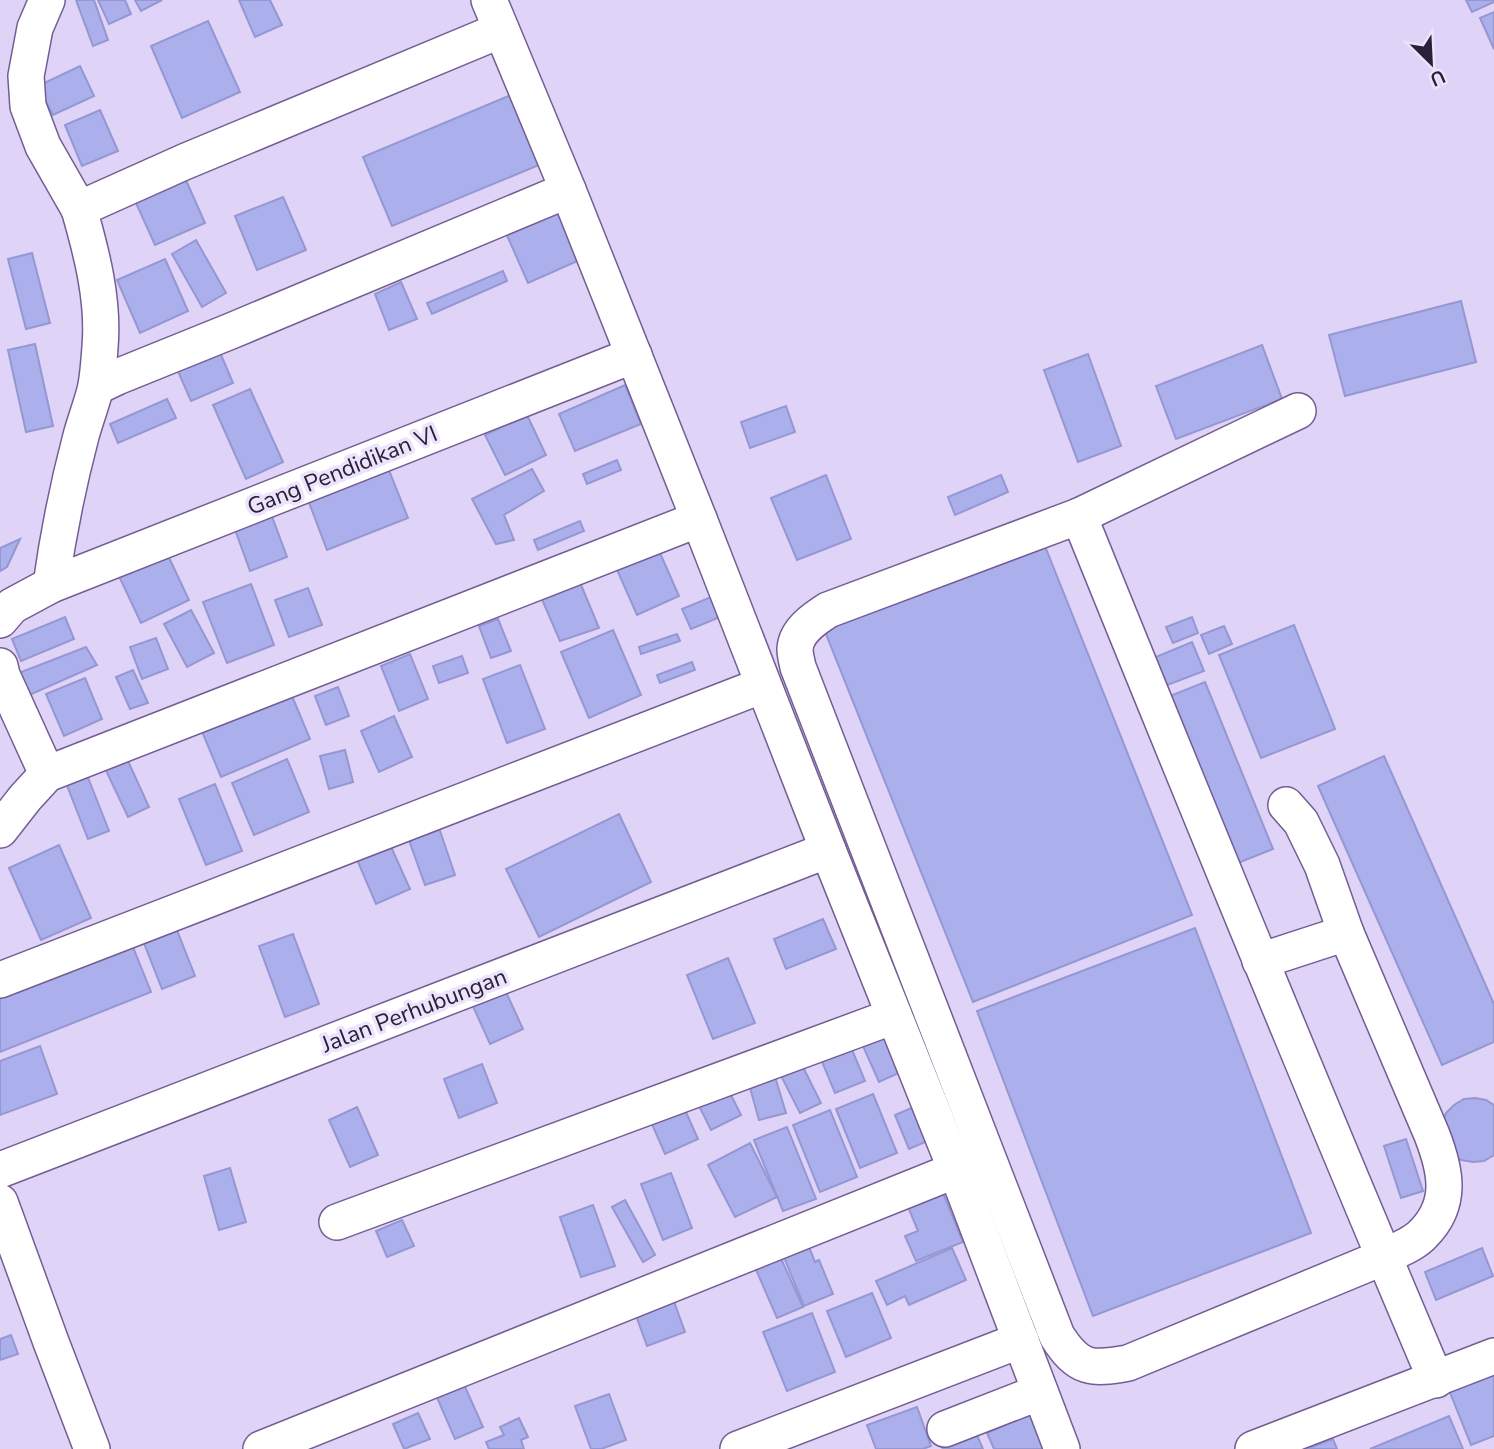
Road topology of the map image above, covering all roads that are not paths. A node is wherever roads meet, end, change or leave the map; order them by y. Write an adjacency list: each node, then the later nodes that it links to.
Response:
1 (47, 0): 4 (street)
2 (495, 15): 3 (street); 4 (street)
3 (568, 190): 5 (street); 6 (street)
4 (79, 209): 6 (street)
5 (634, 355): 9 (street); 10 (street, Gang Pendidikan VI)
6 (96, 387): 10 (street)
7 (1298, 411): 8 (street)
8 (1079, 516): 19 (street); 26 (street)
9 (699, 519): 13 (street); 14 (street)
10 (51, 584): 11 (street, Gang Pendidikan VI)
11 (0, 620)
12 (0, 666): 14 (street)
13 (763, 685): 17 (street); 20 (street)
14 (47, 774): 16 (street)
15 (1286, 805): 18 (street)
16 (0, 830)
17 (828, 850): 21 (street); 22 (street, Jalan Perhubungan)
18 (1346, 933): 19 (street); 26 (street)
19 (1260, 961): 26 (street)
20 (0, 980)
21 (894, 1016): 23 (street); 25 (street)
22 (0, 1170)
23 (956, 1170): 27 (street); 33 (street)
24 (0, 1202): 32 (street)
25 (337, 1222)
26 (1384, 1257): 29 (street)
27 (1021, 1340): 30 (street); 34 (street)
28 (1494, 1356): 29 (street)
29 (1436, 1380): 36 (street)
30 (1040, 1392): 31 (street); 35 (street)
31 (945, 1429)
32 (92, 1449)
33 (261, 1449)
34 (738, 1449)
35 (1062, 1449)
36 (1252, 1449)

